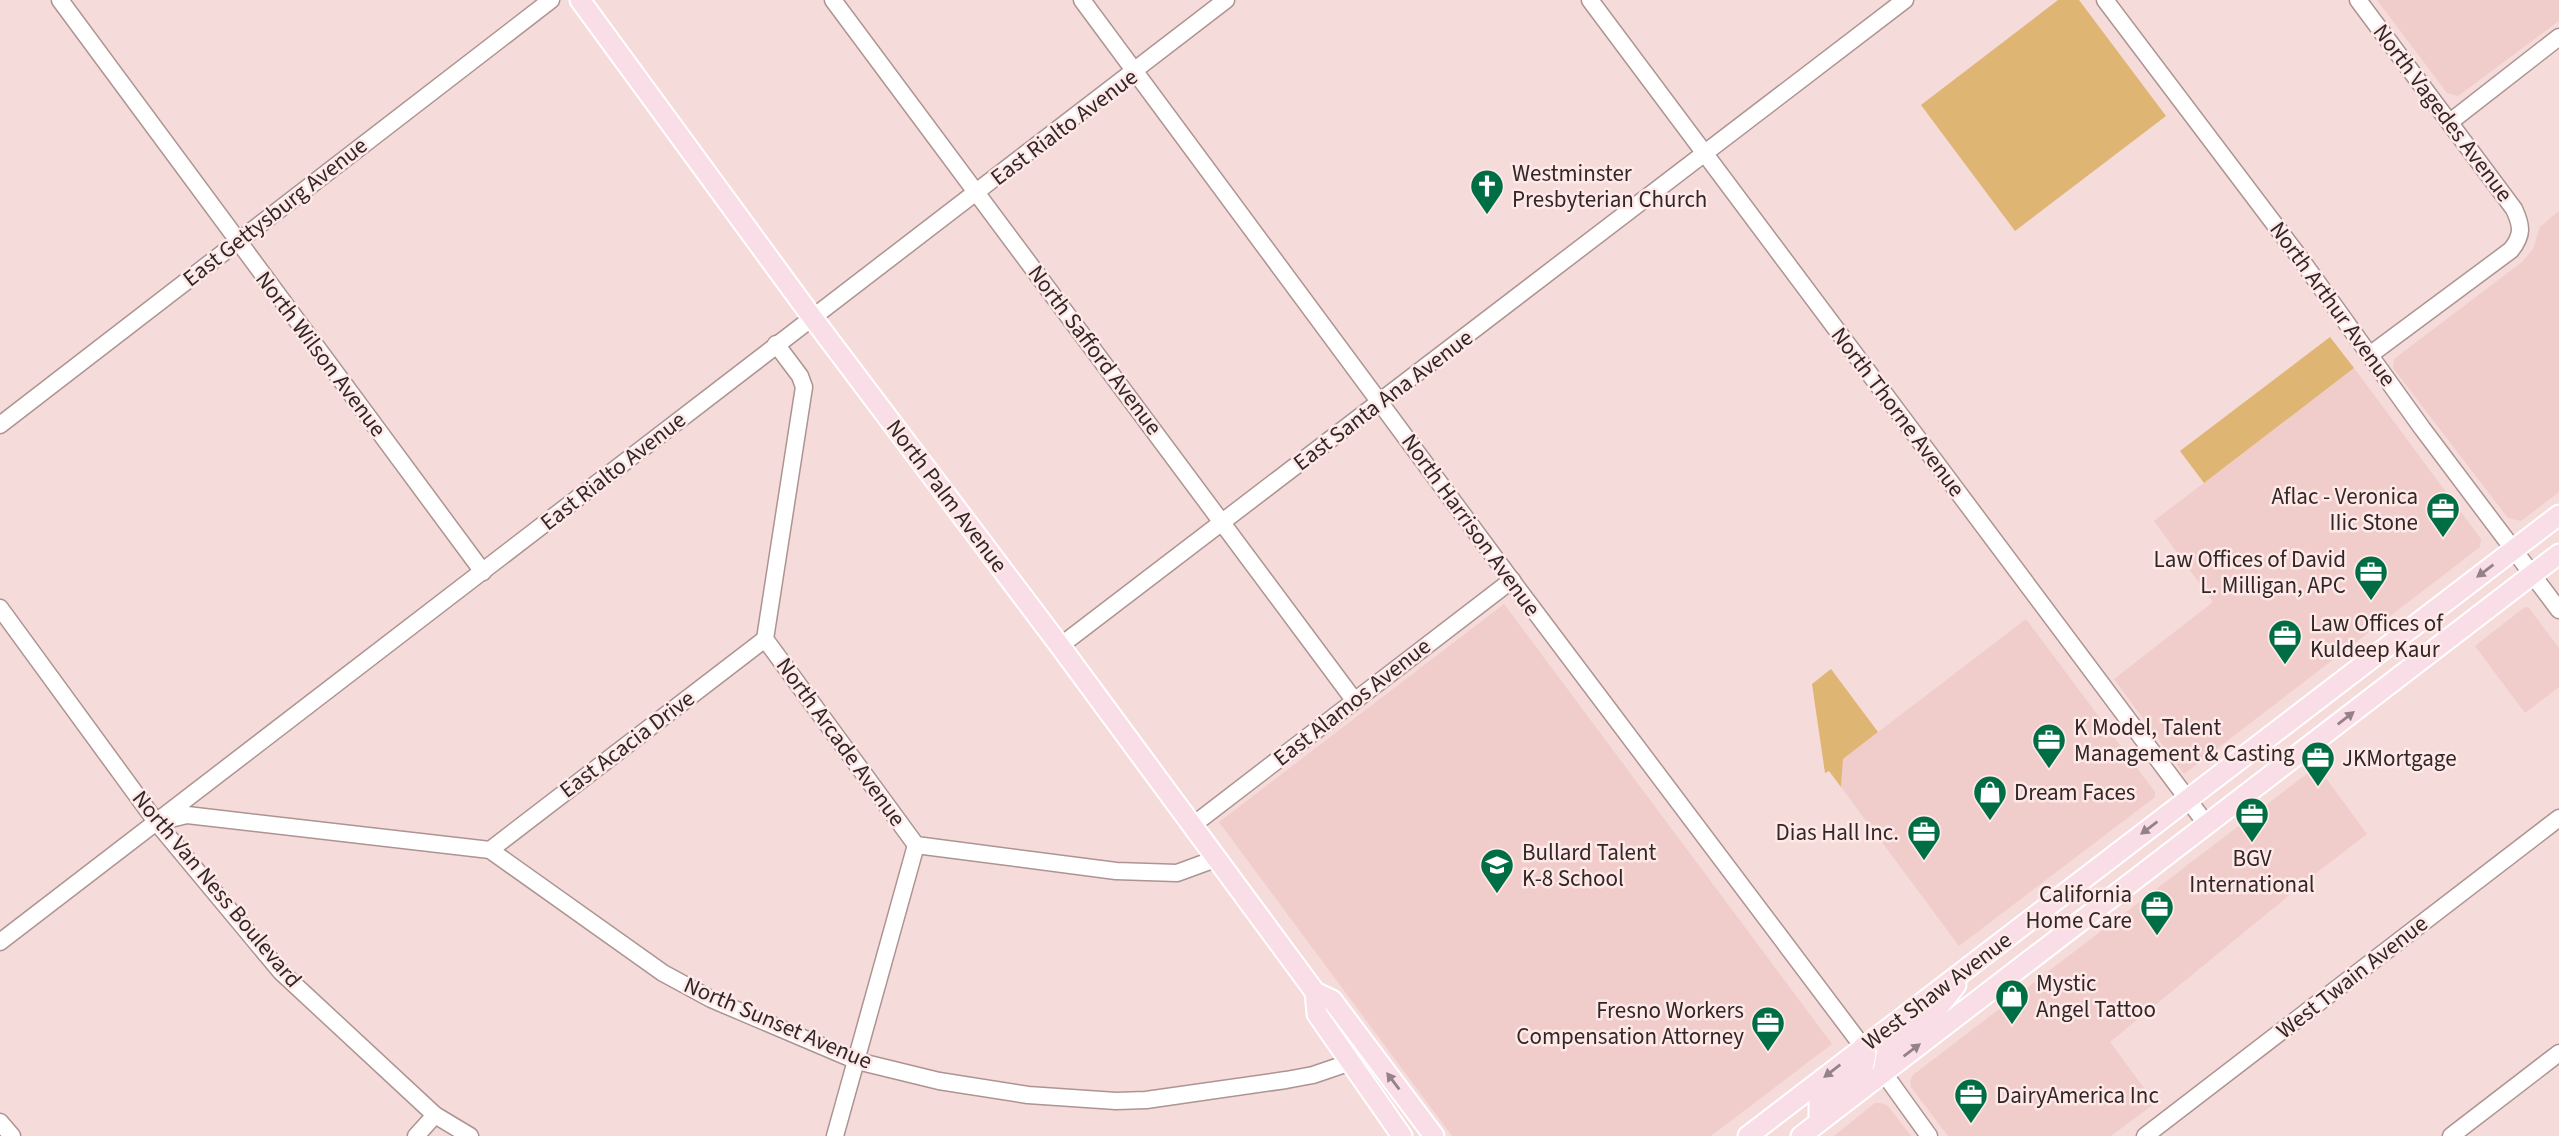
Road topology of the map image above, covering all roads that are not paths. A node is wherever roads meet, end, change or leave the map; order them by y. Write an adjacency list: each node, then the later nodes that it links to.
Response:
1 (60, 0): 16 (street, North Wilson Avenue)
2 (551, 0): 16 (street, East Gettysburg Avenue)
3 (580, 0): 17 (main road, North Palm Avenue)
4 (834, 0): 15 (street, North Safford Avenue)
5 (1082, 0): 12 (street, North Harrison Avenue)
6 (1226, 0): 12 (street, East Rialto Avenue)
7 (1590, 0): 14 (street, North Thorne Avenue)
8 (1905, 0): 14 (street, East Santa Ana Avenue)
9 (2105, 0): 19 (street, North Arthur Avenue)
10 (2358, 0): 13 (street, North Vagedes Avenue)
11 (2559, 37): 13 (street)
12 (1136, 72): 15 (street, East Rialto Avenue); 20 (street, North Harrison Avenue)
13 (2450, 122): 19 (street, North Vagedes Avenue)
14 (1705, 153): 20 (street, East Santa Ana Avenue); 34 (street, North Thorne Avenue)
15 (977, 192): 17 (street, East Rialto Avenue); 23 (street, North Safford Avenue)
16 (237, 241): 21 (street, East Gettysburg Avenue); 26 (street, North Wilson Avenue)
17 (812, 317): 18 (street, East Rialto Avenue); 32 (main road, North Palm Avenue)
18 (776, 344): 26 (street, East Rialto Avenue); 31 (street, North Arcade Avenue)
19 (2371, 354): 24 (street, North Arthur Avenue)
20 (1380, 402): 23 (street, East Santa Ana Avenue); 28 (street, North Harrison Avenue)
21 (0, 425)
22 (2559, 514): 24 (main road, West Shaw Avenue)
23 (1223, 522): 32 (street, East Santa Ana Avenue); 33 (street, North Safford Avenue)
24 (2514, 549): 27 (street, North Arthur Avenue); 34 (main road, West Shaw Avenue, one-way to 34)
25 (2559, 554): 27 (main road, West Shaw Avenue)
26 (483, 572): 36 (street, East Rialto Avenue)
27 (2533, 574): 30 (street, North Arthur Avenue); 38 (main road, West Shaw Avenue, one-way to 27)
28 (1512, 580): 33 (street, East Alamos Avenue); 45 (street, North Harrison Avenue)
29 (0, 608): 36 (street, North Van Ness Boulevard)
30 (2559, 610)
31 (765, 639): 39 (street, North Arcade Avenue); 40 (street, East Acacia Drive)
32 (1060, 646): 37 (main road, North Palm Avenue)
33 (1354, 700): 37 (street, East Alamos Avenue)
34 (2187, 799): 38 (street, North Thorne Avenue); 43 (main road, West Shaw Avenue, one-way to 43)
35 (2559, 818): 62 (street, West Twain Avenue)
36 (157, 823): 40 (street, North Sunset Avenue); 42 (street, East Rialto Avenue); 50 (street, North Van Ness Boulevard)
37 (1194, 825): 41 (main road, North Palm Avenue)
38 (2207, 825): 49 (main road, West Shaw Avenue, one-way to 38)
39 (916, 845): 41 (street, North Arcade Avenue); 47 (street)
40 (490, 850): 47 (street, North Sunset Avenue)
41 (1218, 858): 44 (main road, North Palm Avenue)
42 (0, 942)
43 (1971, 965): 45 (main road, West Shaw Avenue); 49 (main road)
44 (1315, 992): 48 (main road, North Palm Avenue); 58 (main road, North Palm Avenue, one-way to 44)
45 (1863, 1047): 52 (main road); 59 (main road, West Shaw Avenue, one-way to 59)
46 (2559, 1053): 63 (street)
47 (857, 1061): 48 (street, North Sunset Avenue); 56 (street)
48 (1351, 1062): 57 (main road, North Palm Avenue)
49 (1883, 1073): 52 (main road, West Shaw Avenue); 61 (street)
50 (435, 1115): 54 (street); 55 (street, North Van Ness Boulevard)
51 (0, 1122): 53 (street)
52 (1819, 1122): 60 (main road, West Shaw Avenue)
53 (12, 1136)
54 (416, 1136)
55 (470, 1136)
56 (835, 1136)
57 (1402, 1136)
58 (1434, 1136)
59 (1748, 1136)
60 (1801, 1136)
61 (1929, 1136)
62 (2145, 1136)
63 (2451, 1136)

